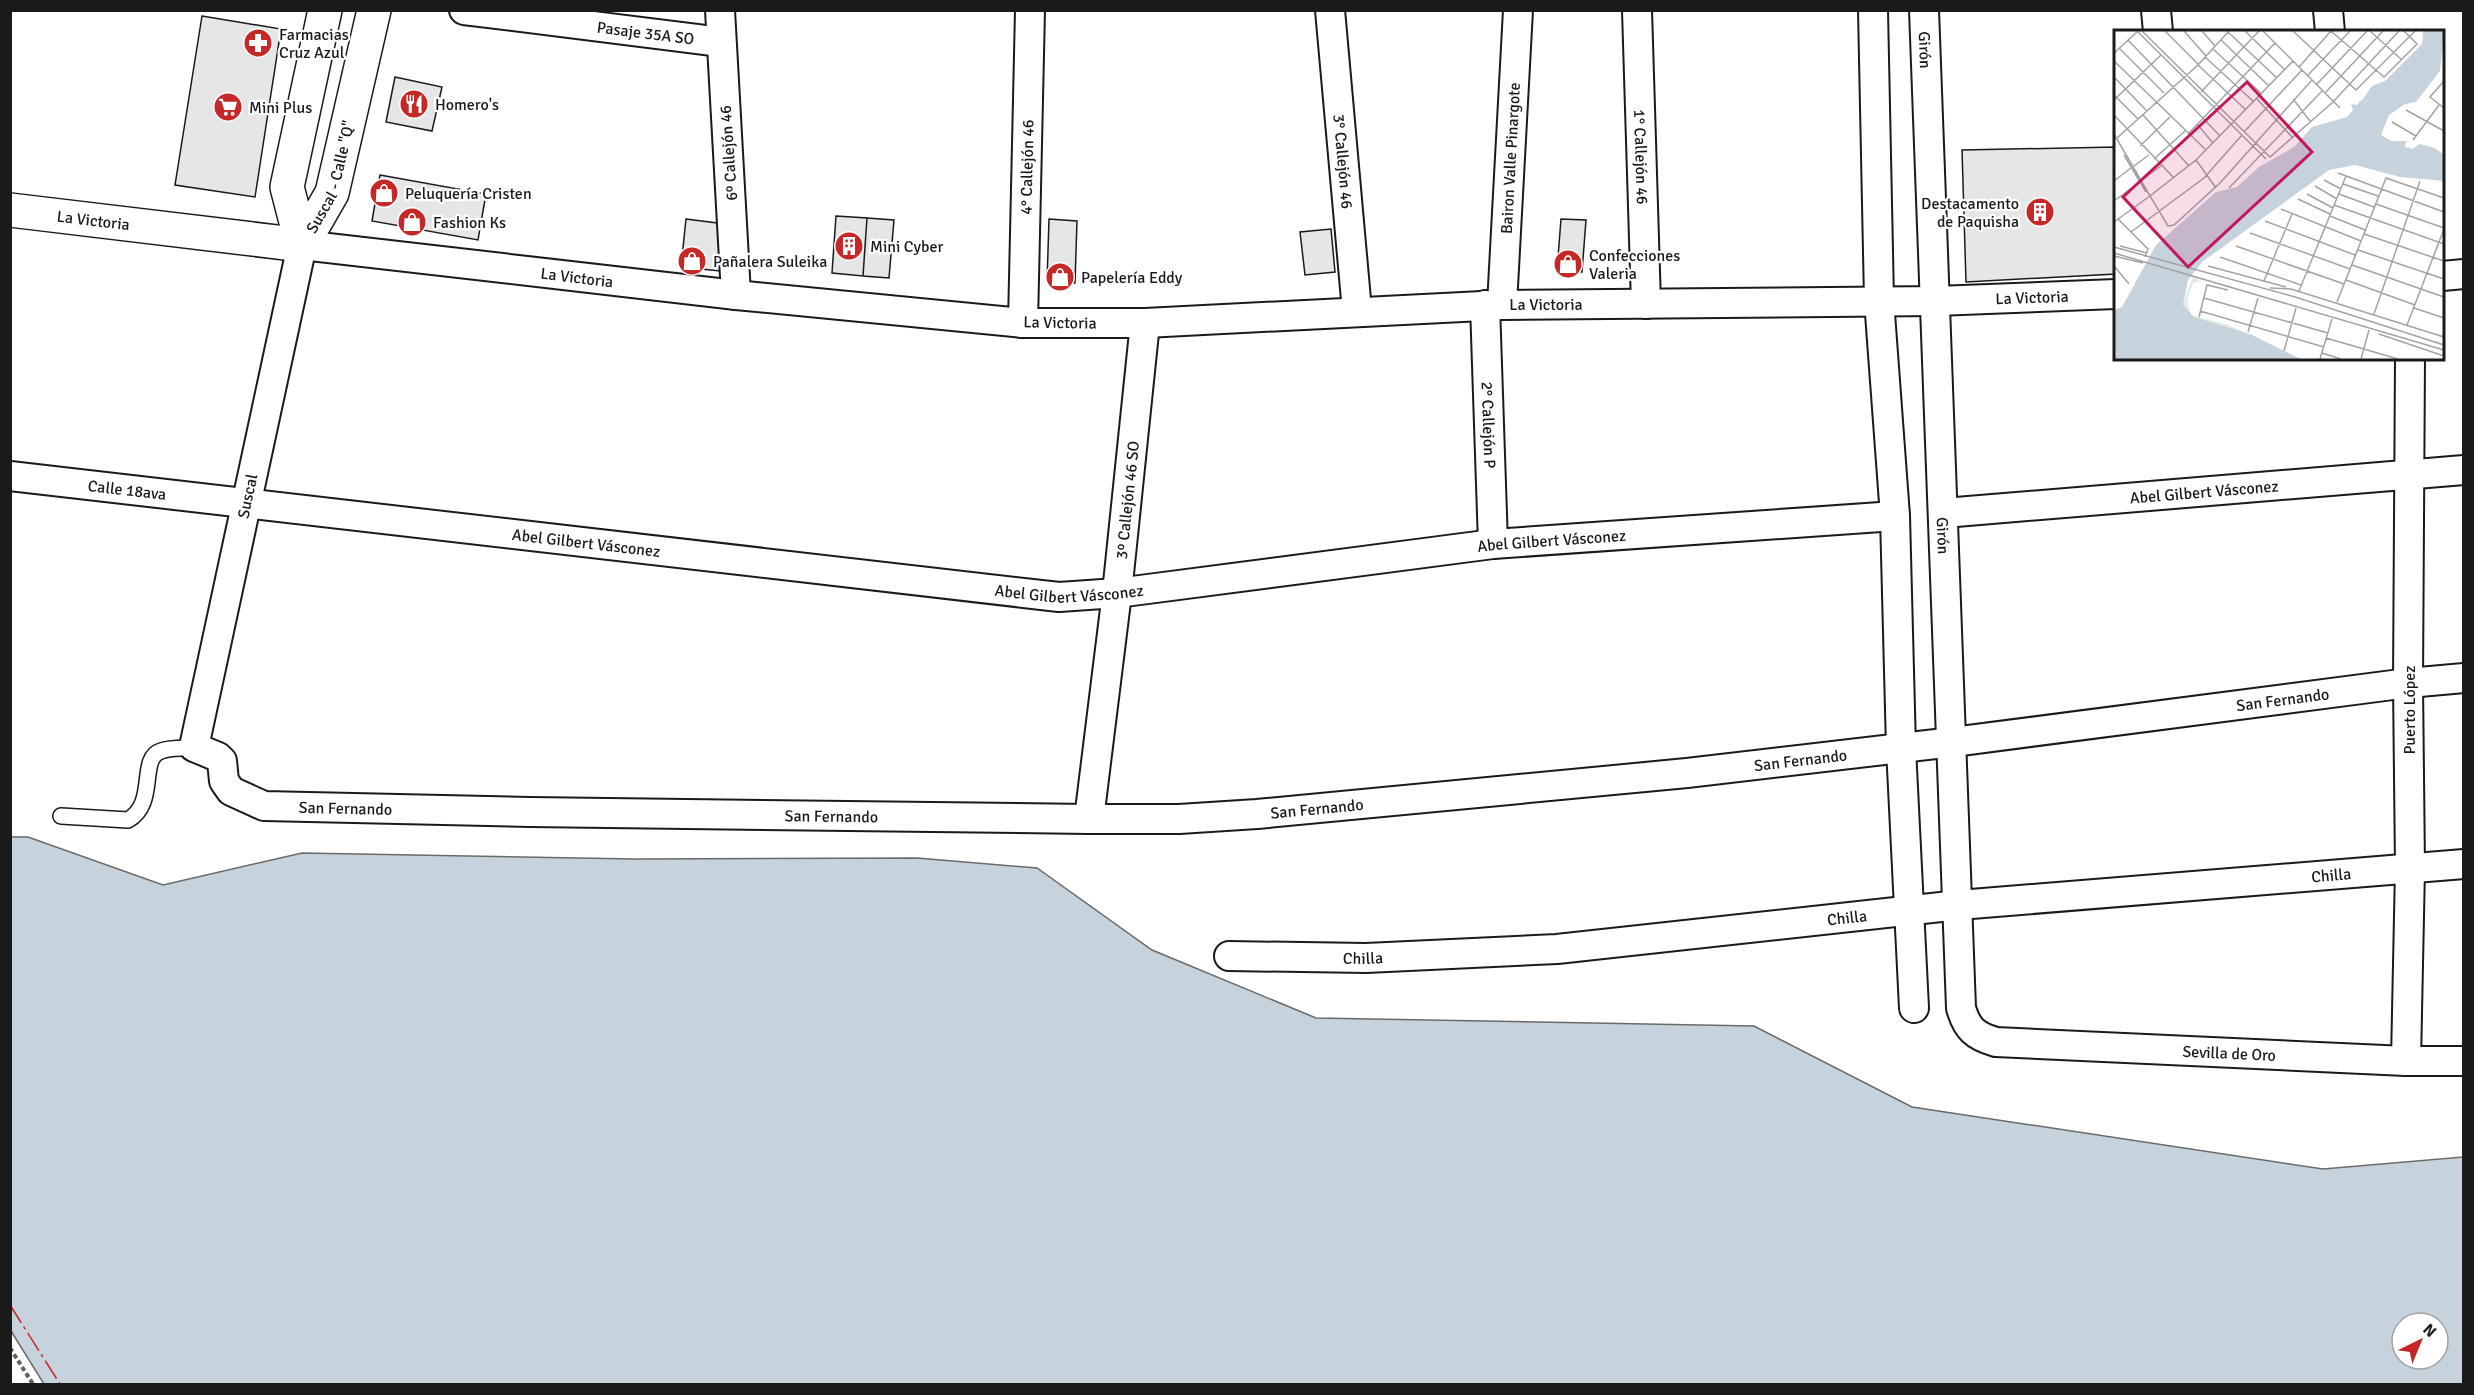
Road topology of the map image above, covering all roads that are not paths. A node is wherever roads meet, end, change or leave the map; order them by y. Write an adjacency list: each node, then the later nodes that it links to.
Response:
1 (325, 10): 17 (main road, Suscal - Calle "Q")
2 (374, 10): 17 (main road, Suscal - Calle "Q")
3 (464, 10): 15 (street, Pasaje 35A SO)
4 (720, 10): 15 (street, 6º Callejón 46)
5 (1030, 10): 27 (street, 4° Callejón 46)
6 (1330, 10): 26 (street, 3° Callejón 46)
7 (1518, 10): 25 (street, Bairon Valle Pinargote)
8 (1636, 10): 24 (street, 1° Callejón 46)
9 (1872, 10): 22 (street)
10 (1924, 10): 23 (street, Girón)
11 (2156, 10): 13 (street)
12 (2328, 10): 14 (street)
13 (2158, 30)
14 (2330, 30)
15 (721, 42): 21 (street, 6º Callejón 46)
16 (10, 210): 17 (main road, La Victoria)
17 (302, 245): 21 (street, La Victoria); 33 (street, Suscal)
18 (2463, 274): 19 (street)
19 (2444, 276)
20 (2114, 294): 23 (street, La Victoria)
21 (736, 295): 27 (street, La Victoria)
22 (1879, 300): 23 (street, La Victoria); 24 (street, La Victoria); 35 (street)
23 (1936, 301): 34 (street, Girón)
24 (1646, 304): 25 (street, La Victoria)
25 (1493, 305): 26 (street, La Victoria); 36 (street, 2° Callejón P)
26 (1357, 311): 28 (street, La Victoria)
27 (1023, 322): 28 (street, La Victoria)
28 (1145, 323): 37 (street, 3º Callejón 46 SO)
29 (2410, 360): 31 (street, Puerto López)
30 (2463, 470): 31 (street, Abel Gilbert Vásconez)
31 (2410, 475): 34 (street, Abel Gilbert Vásconez); 39 (street, Puerto López)
32 (10, 476): 33 (street, Calle 18ava)
33 (245, 503): 37 (street, Abel Gilbert Vásconez); 41 (street, Suscal)
34 (1944, 513): 40 (street, Girón)
35 (1894, 516): 36 (street, Abel Gilbert Vásconez); 42 (street)
36 (1493, 544): 37 (street, Abel Gilbert Vásconez)
37 (1117, 593): 44 (street, 3º Callejón 46 SO)
38 (2463, 678): 39 (street, San Fernando)
39 (2408, 683): 40 (street, San Fernando); 46 (street, Puerto López)
40 (1953, 742): 42 (street, San Fernando); 47 (street, Girón)
41 (194, 747): 43 (lane); 44 (street, San Fernando)
42 (1901, 748): 44 (street, San Fernando); 48 (street)
43 (61, 816)
44 (1089, 819)
45 (2463, 864): 46 (street, Chilla)
46 (2410, 868): 47 (street, Chilla); 52 (street, Puerto López)
47 (1959, 905): 48 (street, Chilla); 51 (street, Girón)
48 (1911, 910): 49 (street, Chilla); 50 (street)
49 (1229, 956)
50 (1914, 1008)
51 (1996, 1042): 52 (street, Sevilla de Oro)
52 (2406, 1060): 53 (street, Sevilla de Oro)
53 (2463, 1061)

